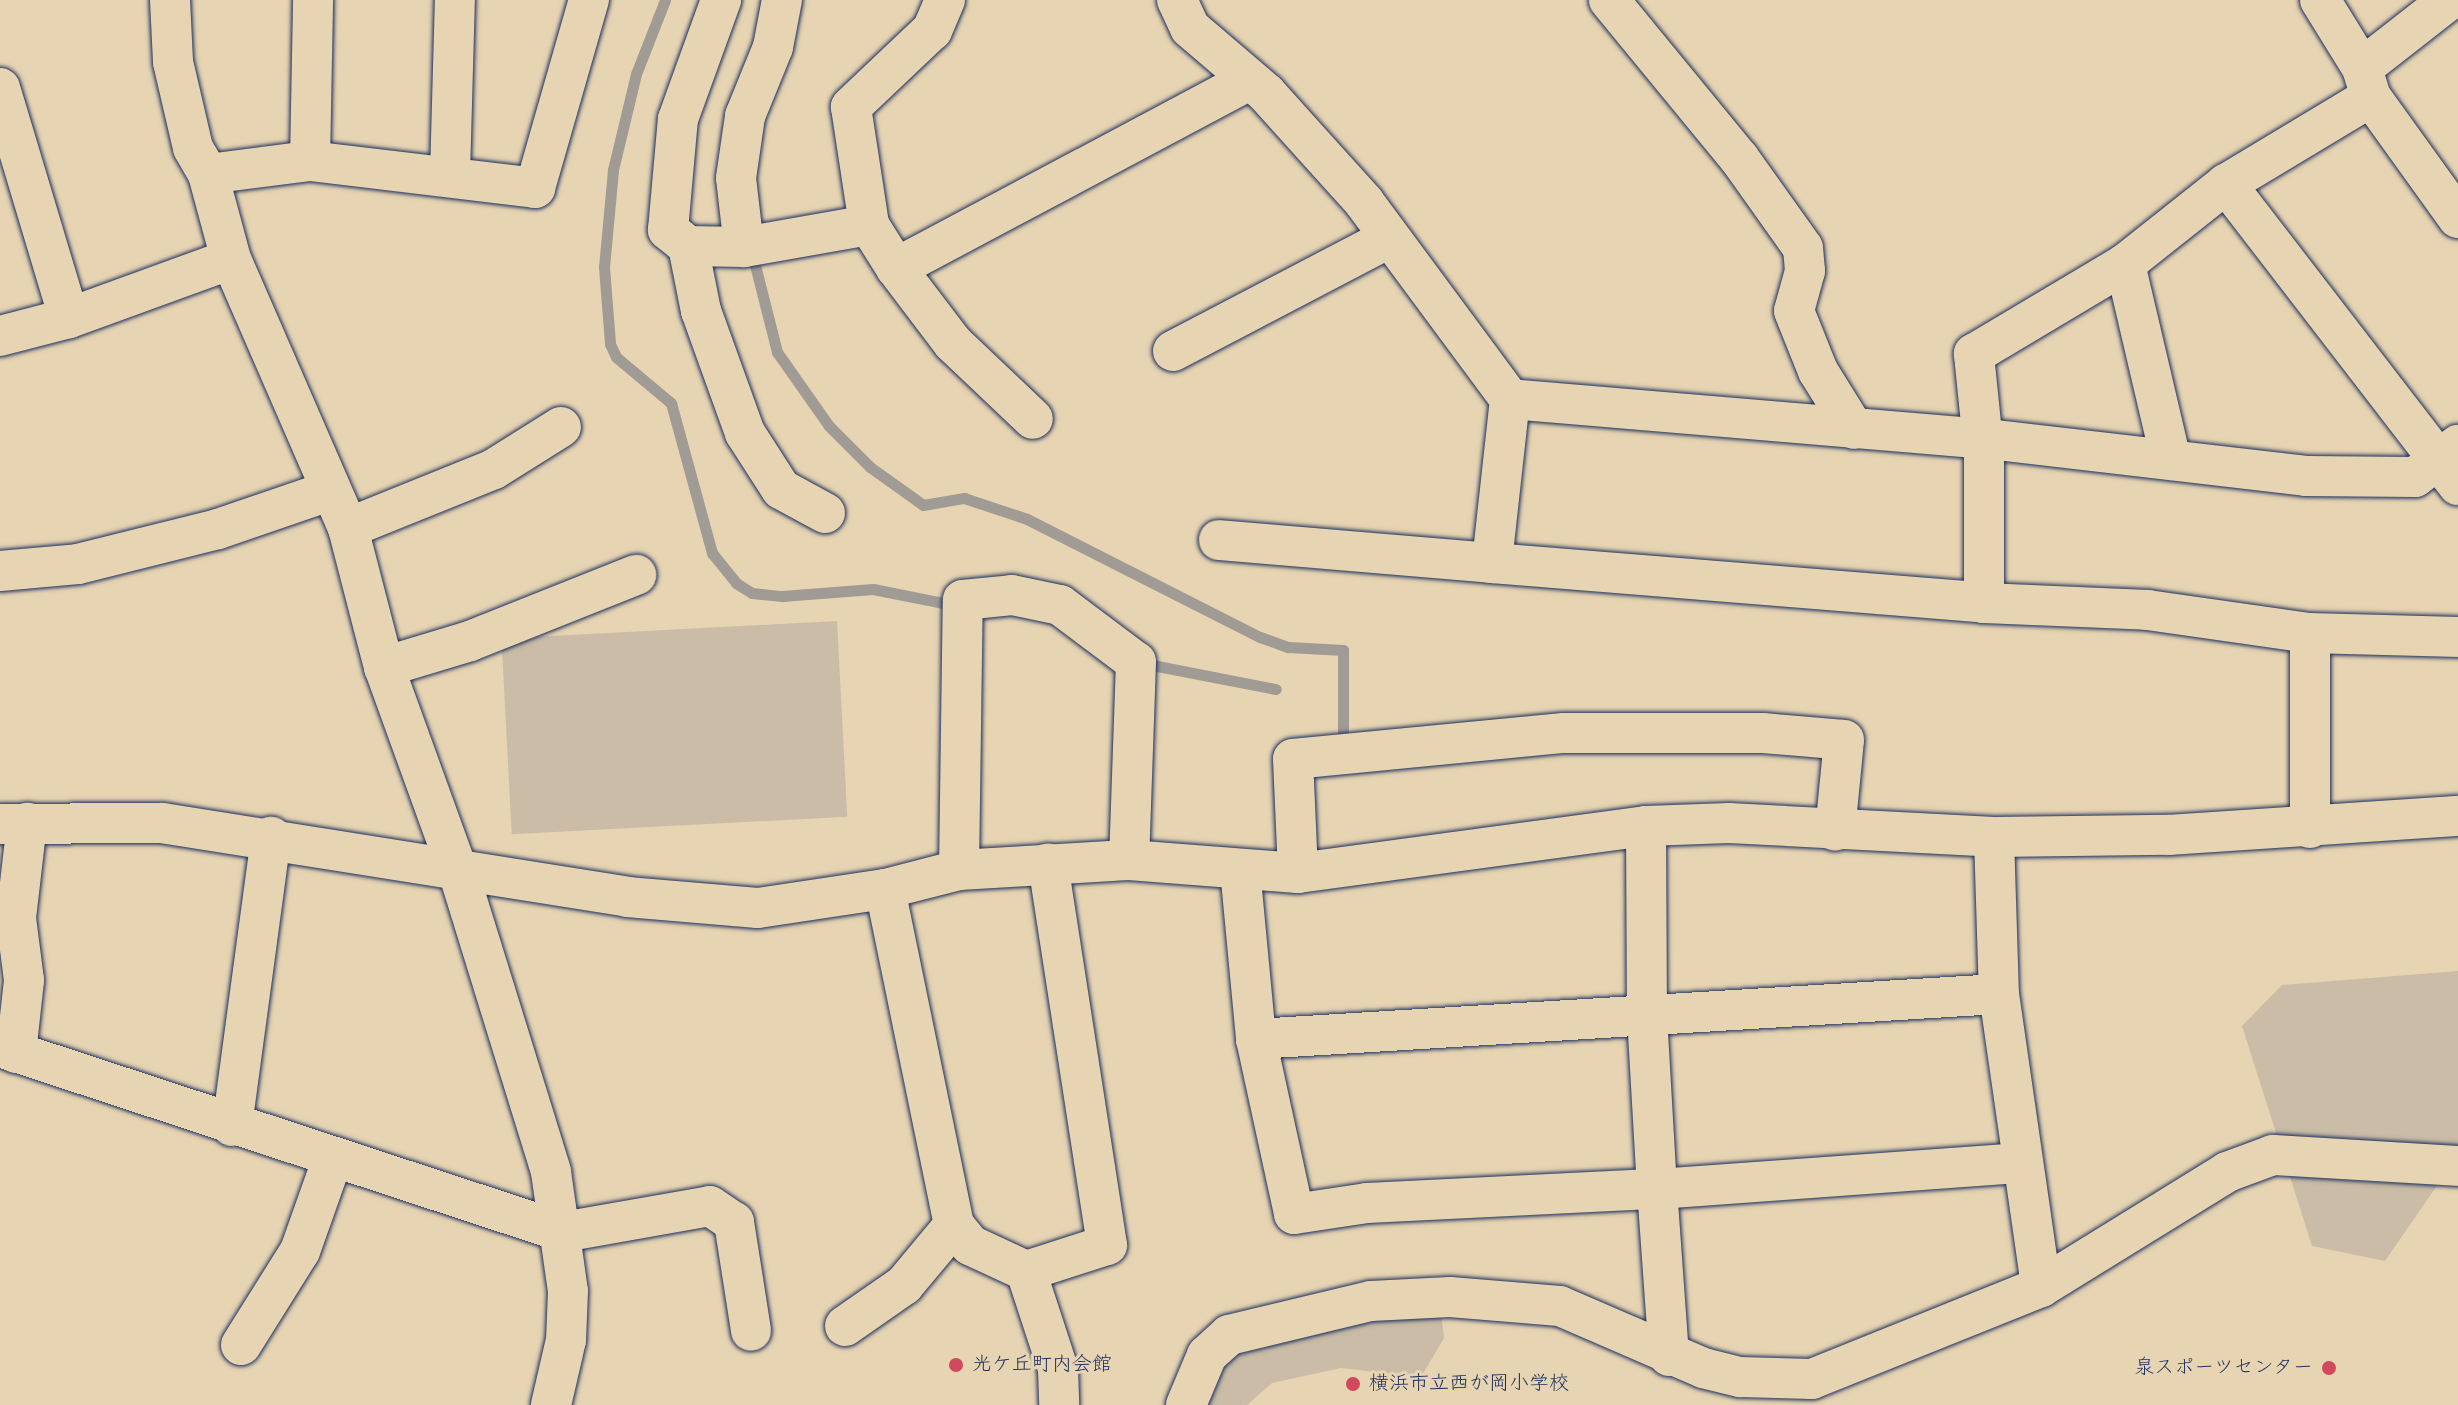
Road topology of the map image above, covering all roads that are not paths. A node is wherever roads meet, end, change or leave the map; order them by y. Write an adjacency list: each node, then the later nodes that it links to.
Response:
1 (170, 0): 16 (street)
2 (313, 0): 15 (street)
3 (455, 0): 17 (street)
4 (589, 0): 17 (street)
5 (721, 0): 22 (street)
6 (782, 0): 23 (street)
7 (945, 0): 20 (street)
8 (1177, 0): 12 (street)
9 (1609, 0): 33 (street)
10 (2320, 0): 13 (street)
11 (2449, 0): 13 (street)
12 (1248, 81): 21 (street); 26 (street)
13 (2367, 82): 18 (street); 19 (street)
14 (0, 88): 27 (street)
15 (310, 161): 16 (street); 17 (street)
16 (208, 174): 24 (street)
17 (450, 175)
18 (2226, 184): 25 (street); 36 (street)
19 (2457, 216)
20 (869, 225): 23 (street); 26 (street)
21 (1387, 239): 29 (street); 30 (street)
22 (688, 246): 23 (street); 38 (street)
23 (744, 247)
24 (231, 259): 27 (street); 37 (street)
25 (2125, 264): 34 (street); 35 (street)
26 (896, 268): 31 (street)
27 (69, 318): 28 (street)
28 (0, 336)
29 (1173, 351)
30 (1510, 399): 33 (street); 41 (street)
31 (1033, 419)
32 (561, 427): 39 (street)
33 (1854, 429): 34 (street)
34 (1979, 438): 35 (street); 44 (street)
35 (2171, 460): 36 (street)
36 (2451, 464)
37 (329, 491): 39 (street); 42 (street)
38 (825, 513)
39 (348, 528): 47 (street)
40 (1219, 540): 41 (street)
41 (1492, 563): 44 (street)
42 (0, 571)
43 (636, 575): 47 (street)
44 (1984, 603): 45 (street)
45 (2310, 633): 46 (street); 51 (street)
46 (2458, 637)
47 (384, 667): 59 (street)
48 (2458, 816): 51 (street)
49 (13, 824): 53 (street); 65 (street)
50 (1646, 826): 52 (street); 60 (street); 63 (street)
51 (2310, 828): 54 (street)
52 (1835, 831): 54 (street); 60 (street)
53 (271, 837): 59 (street); 66 (street)
54 (1994, 837): 62 (street)
55 (1129, 860): 56 (street); 57 (street); 58 (street)
56 (1048, 864): 58 (street); 73 (street)
57 (1240, 869): 60 (street); 64 (street)
58 (959, 870): 61 (street)
59 (458, 871): 61 (street); 72 (street)
60 (1298, 873)
61 (885, 889): 71 (street)
62 (1999, 994): 63 (street); 68 (street)
63 (1647, 1018): 64 (street); 70 (street)
64 (1256, 1039): 70 (street)
65 (8, 1050): 66 (street)
66 (232, 1126): 67 (street)
67 (333, 1158): 72 (street); 77 (street)
68 (2019, 1163): 70 (street); 74 (street)
69 (2458, 1166): 74 (street)
70 (1657, 1189): 78 (street)
71 (954, 1225): 73 (street); 75 (street)
72 (563, 1232): 76 (street); 80 (street)
73 (1026, 1271): 81 (street)
74 (2041, 1287): 79 (street)
75 (845, 1326)
76 (751, 1331)
77 (241, 1345)
78 (1669, 1356): 79 (street); 82 (street)
79 (1811, 1392)
80 (551, 1405)
81 (1059, 1405)
82 (1186, 1405)

